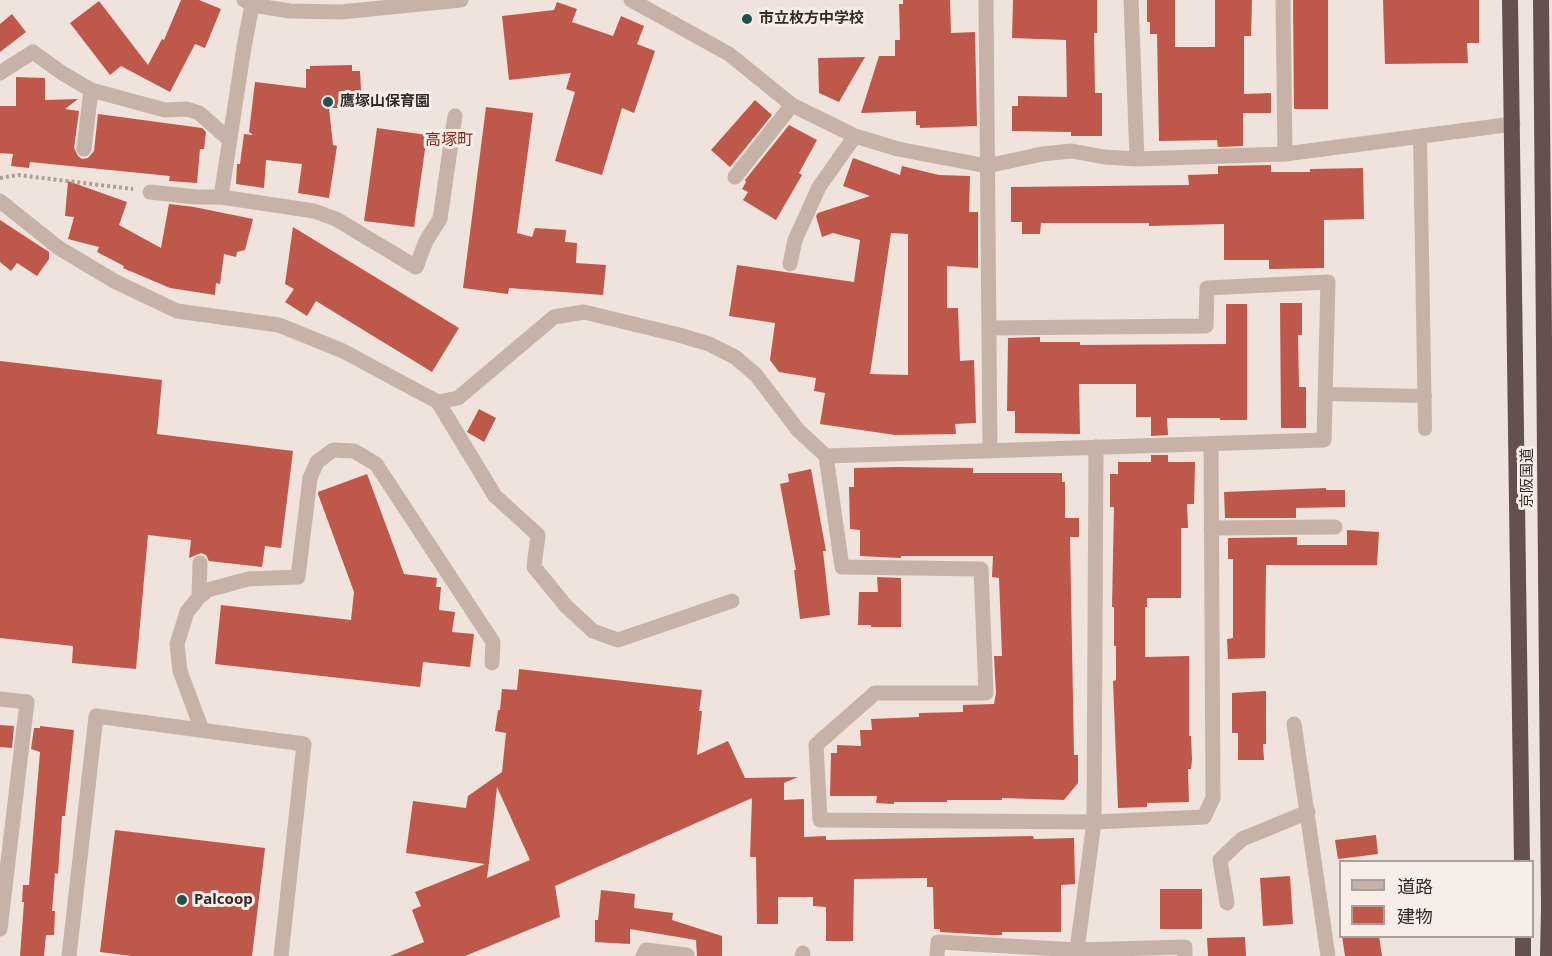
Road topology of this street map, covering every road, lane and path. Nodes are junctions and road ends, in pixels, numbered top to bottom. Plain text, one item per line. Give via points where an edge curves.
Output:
1 (461, 0) edge
2 (631, 0) edge
3 (986, 0) edge
4 (1131, 0) edge
5 (1283, 0) edge
6 (1510, 0) edge
7 (1541, 0) edge
8 (248, 2) edge
9 (0, 74) edge
10 (91, 90) junction
11 (792, 105) junction
12 (455, 116) dead end
13 (1513, 124) junction
14 (855, 136) junction
15 (1420, 137) junction
16 (230, 140) junction
17 (84, 149) dead end
18 (1286, 154) junction
19 (1137, 159) junction
20 (987, 166) junction
21 (735, 177) dead end
22 (0, 178) edge
23 (150, 192) joint
24 (221, 197) junction
25 (0, 201) edge
26 (790, 264) dead end
27 (989, 328) junction
28 (1325, 394) junction
29 (1425, 396) junction
30 (438, 402) junction
31 (1425, 429) dead end
32 (1211, 444) junction
33 (1095, 447) junction
34 (990, 451) junction
35 (825, 456) junction
36 (1335, 527) dead end
37 (1211, 528) junction
38 (200, 563) dead end
39 (199, 597) junction
40 (732, 601) dead end
41 (492, 663) dead end
42 (0, 699) edge
43 (1294, 724) dead end
44 (202, 730) junction
45 (1308, 812) junction
46 (1094, 822) junction
47 (1522, 860) edge
48 (1227, 903) dead end
49 (0, 929) edge
50 (1523, 938) edge
51 (1077, 950) junction
52 (687, 955) edge
53 (69, 956) edge
54 (281, 956) edge
55 (642, 956) edge
56 (937, 956) edge
57 (1185, 956) edge
58 (1328, 956) edge
59 (1523, 956) edge
60 (1548, 956) edge

1 - 8 street via 340,12 290,11
2 - 11 street via 729,54
3 - 20 street
4 - 19 street
5 - 18 street
6 - 13 highway, 京阪国道
7 - 60 highway, 京阪国道
8 - 16 street
9 - 10 street via 33,52
10 - 16 street via 165,110 199,113
10 - 17 street
11 - 14 street
11 - 21 street
12 - 24 street via 440,219 416,267 336,219 314,211
13 - 15 street
13 - 47 highway, 京阪国道
14 - 20 street via 898,149
14 - 26 street via 819,187 795,240
15 - 18 street
15 - 29 lane
16 - 24 street
18 - 19 street
19 - 20 street via 1072,151
20 - 27 street
22 - 23 path via 18,175
23 - 24 street
25 - 30 street via 59,248 116,282 177,311 279,325 343,351
27 - 28 street via 1206,326 1207,288 1328,282
27 - 34 street
28 - 29 lane
28 - 32 street via 1324,440
29 - 31 lane
30 - 35 street via 458,398 554,317 584,312 679,335 735,357 756,375 798,430
30 - 40 street via 495,496 538,536 534,567 593,631 618,640
32 - 33 street
32 - 37 street
33 - 34 street
33 - 46 street
34 - 35 street
35 - 46 street via 842,567 981,569 986,693 875,693 816,745 820,820
36 - 37 street
37 - 46 street via 1213,798 1204,816
38 - 39 street
39 - 41 street via 208,590 248,579 298,577 313,470 333,450 354,451 376,464 493,642
39 - 44 street via 188,612 177,644 180,671
42 - 49 street via 27,702
43 - 45 street
44 - 53 street via 96,716
44 - 54 street via 304,744
45 - 48 street via 1242,839 1220,860
45 - 58 street
46 - 51 street
50 - 59 highway
51 - 56 street via 938,942
51 - 57 street via 1185,947
52 - 55 street via 646,950

